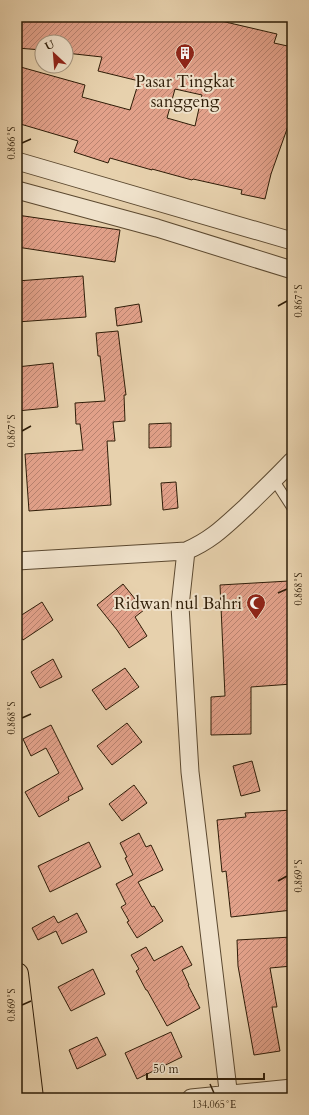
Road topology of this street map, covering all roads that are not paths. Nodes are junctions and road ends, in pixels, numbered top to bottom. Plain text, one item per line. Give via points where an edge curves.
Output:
1 (17, 161) edge
2 (17, 190) edge
3 (162, 204) junction
4 (157, 228) junction
5 (286, 239) edge
6 (274, 264) junction
7 (292, 270) edge
8 (292, 461) edge
9 (274, 480) junction
10 (292, 508) edge
11 (186, 551) junction
12 (17, 561) edge
13 (17, 974) edge
14 (292, 1088) edge
15 (229, 1096) edge
16 (32, 1098) edge
17 (191, 1098) edge

1 - 3 street
2 - 4 street
3 - 4 street
3 - 5 street
4 - 6 street
5 - 6 street
6 - 7 street
8 - 9 street
9 - 10 lane
9 - 11 street via 217,534
11 - 12 street
11 - 15 street via 180,606 190,772
13 - 16 highway
14 - 15 street
15 - 17 street

